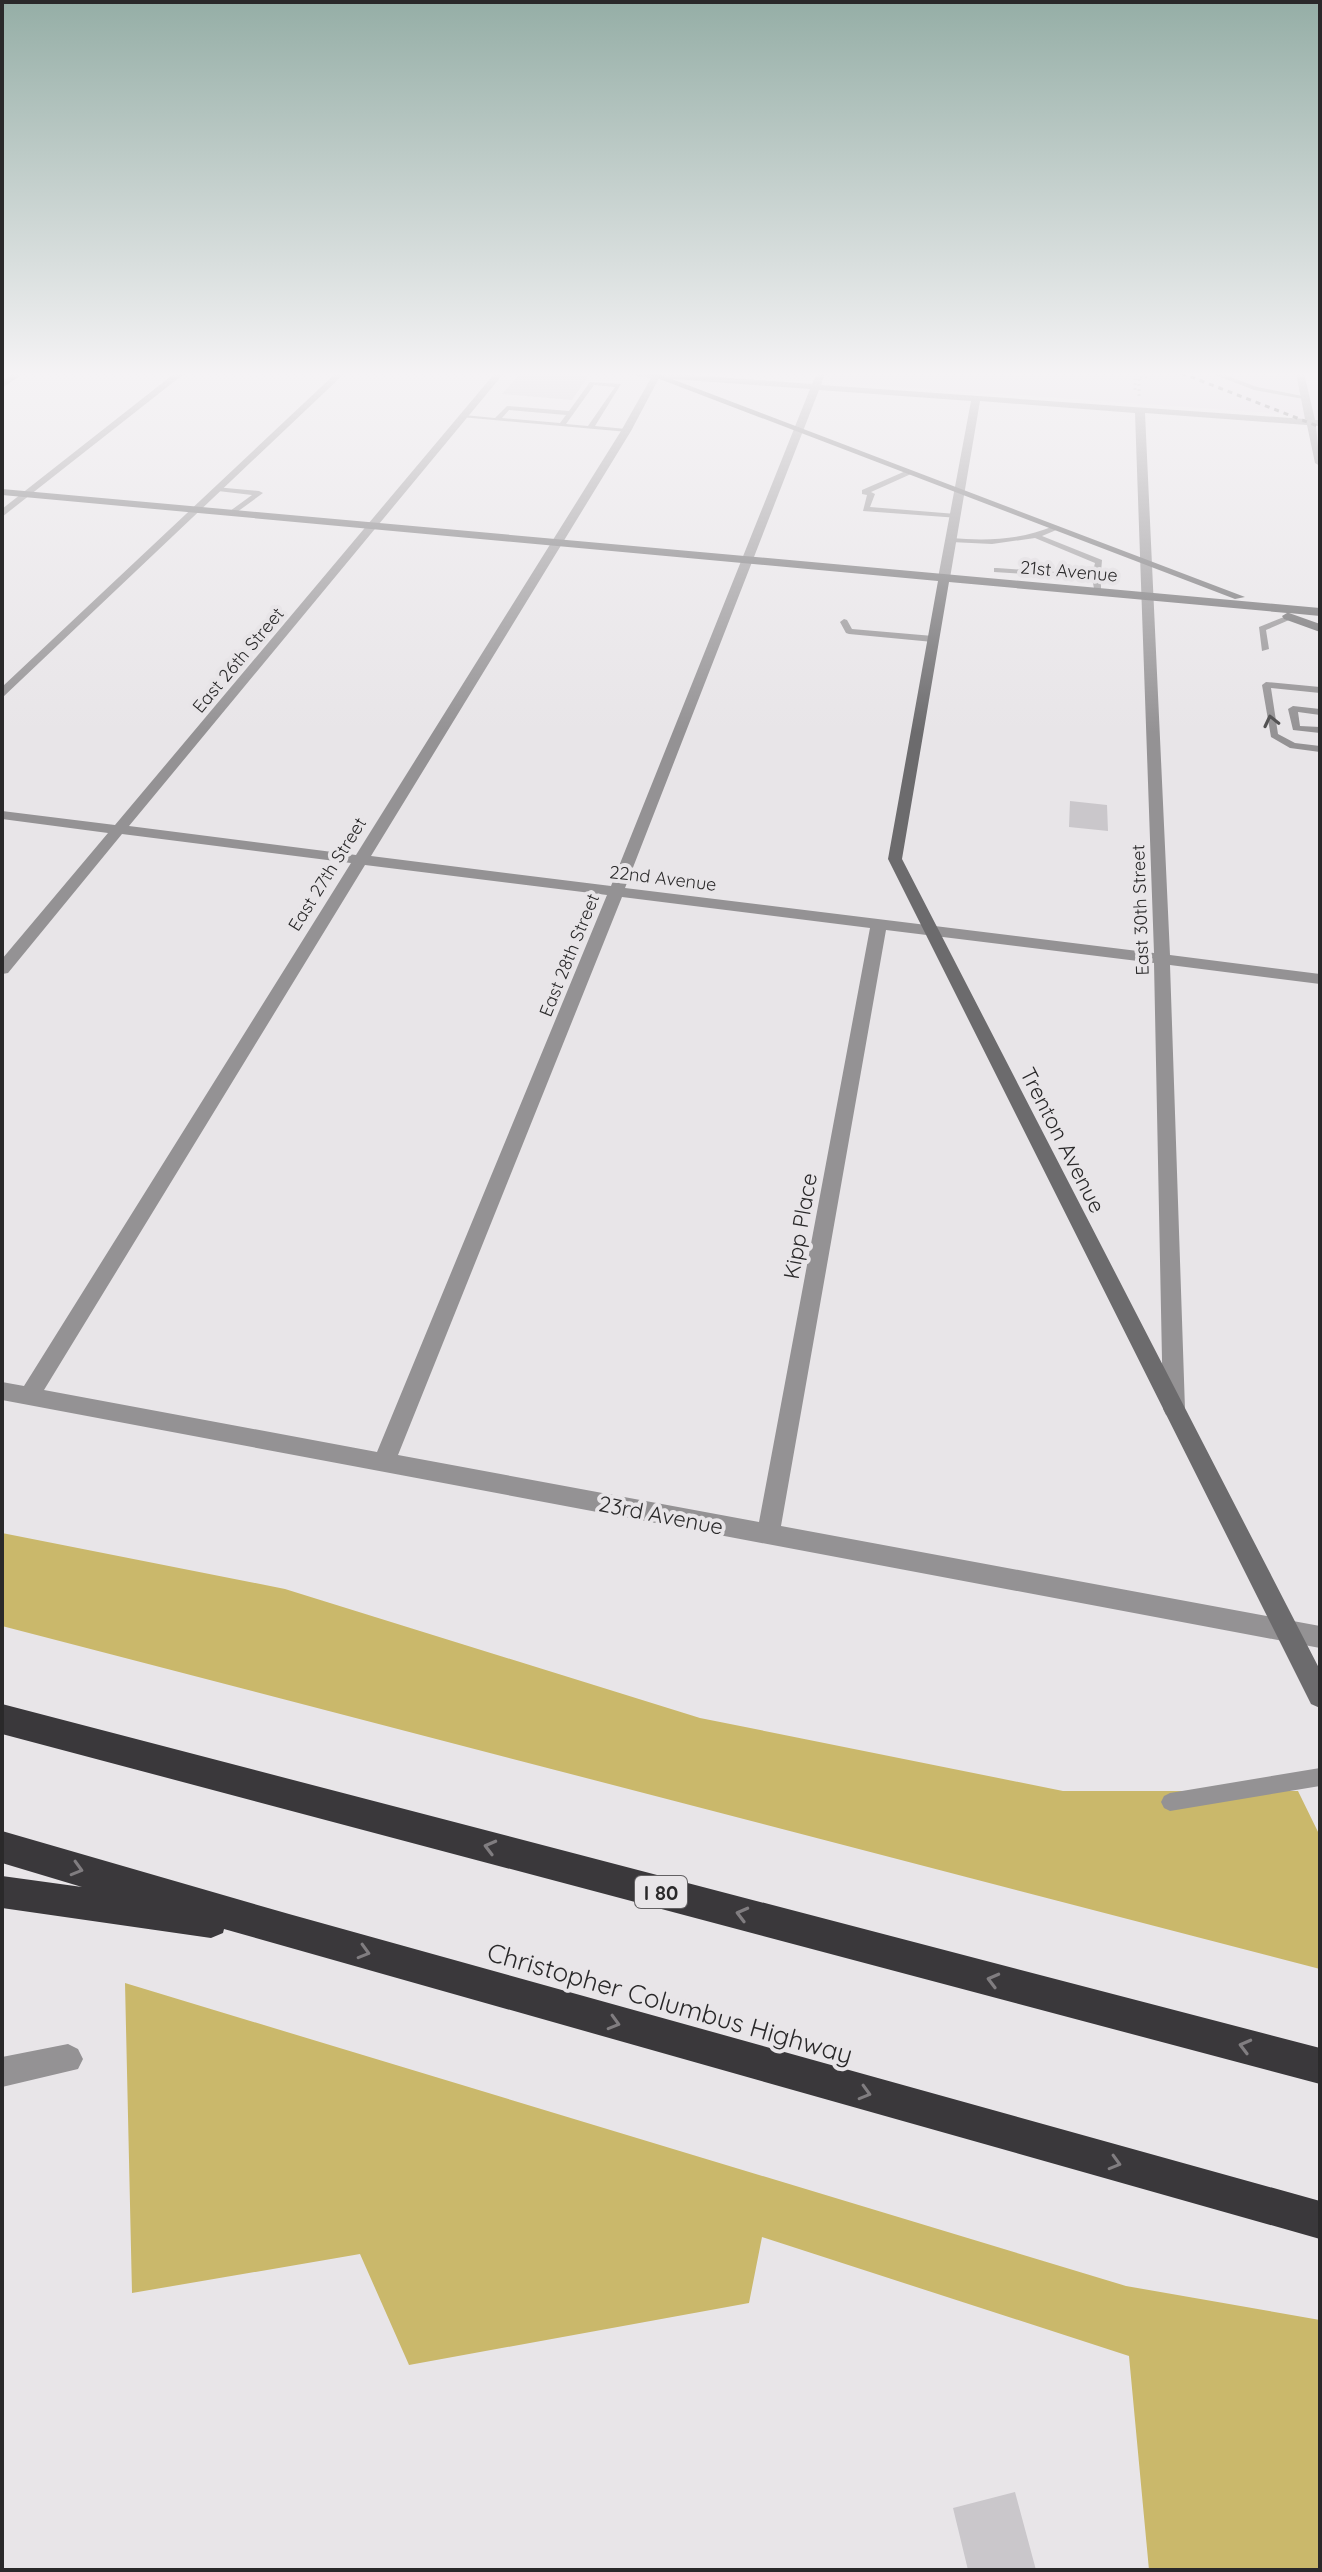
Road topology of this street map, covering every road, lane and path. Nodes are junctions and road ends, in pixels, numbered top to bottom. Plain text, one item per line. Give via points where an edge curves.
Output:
1 (11, 493) edge
2 (29, 493) edge
3 (214, 493) edge
4 (232, 493) edge
5 (259, 493) edge
6 (401, 493) edge
7 (588, 493) edge
8 (773, 493) edge
9 (868, 493) edge
10 (960, 493) edge
11 (963, 493) edge
12 (1145, 493) edge
13 (27, 495) junction
14 (238, 509) junction
15 (196, 510) junction
16 (2, 514) edge
17 (956, 516) junction
18 (373, 526) junction
19 (1057, 528) junction
20 (1038, 537) junction
21 (951, 540) junction
22 (557, 543) junction
23 (989, 544) junction
24 (747, 560) junction
25 (1149, 563) junction
26 (997, 576) junction
27 (1088, 576) junction
28 (944, 578) junction
29 (1098, 592) junction
30 (1150, 597) junction
31 (1265, 607) junction
32 (1320, 612) edge
33 (1292, 617) junction
34 (844, 622) dead end
35 (1320, 628) edge
36 (933, 639) junction
37 (1265, 649) dead end
38 (1291, 687) junction
39 (1320, 690) edge
40 (2, 694) edge
41 (1293, 709) junction
42 (1320, 712) edge
43 (1320, 730) edge
44 (1320, 749) edge
45 (2, 815) edge
46 (120, 830) junction
47 (359, 860) junction
48 (616, 892) junction
49 (879, 924) junction
50 (930, 931) junction
51 (1162, 960) junction
52 (2, 969) edge
53 (1320, 979) edge
54 (2, 1391) edge
55 (29, 1396) junction
56 (1174, 1409) junction
57 (384, 1462) junction
58 (768, 1536) junction
59 (1286, 1631) junction
60 (1320, 1637) edge
61 (1320, 1696) edge
62 (2, 1719) edge
63 (1320, 1777) edge
64 (1170, 1802) dead end
65 (2, 1847) edge
66 (2, 1892) edge
67 (289, 1931) junction
68 (68, 2059) dead end
69 (1320, 2066) edge
70 (2, 2072) edge
71 (1320, 2220) edge

1 - 13 street, 21st Avenue
2 - 13 street
3 - 15 street
4 - 14 lane
5 - 14 lane
6 - 18 street, East 26th Street
7 - 22 street, East 27th Street
8 - 24 street, East 28th Street
9 - 17 lane via 866,509
10 - 17 street
11 - 19 street
12 - 25 street, East 30th Street
13 - 15 street, 21st Avenue
13 - 16 street
14 - 15 street, 21st Avenue
14 - 18 street, 21st Avenue
15 - 40 street
17 - 21 street
18 - 22 street, 21st Avenue
18 - 46 street, East 26th Street
19 - 20 lane
19 - 25 street
20 - 23 lane
20 - 27 lane via 1099,562 1097,572
21 - 23 lane
21 - 28 street
22 - 24 street, 21st Avenue
22 - 47 street, East 27th Street
23 - 26 lane via 988,559
24 - 28 street, 21st Avenue
24 - 48 street, East 28th Street
25 - 30 street, East 30th Street
25 - 31 street
26 - 27 lane
26 - 28 street, 21st Avenue
26 - 29 street, 21st Avenue
27 - 29 lane via 1097,582
28 - 36 street, Trenton Avenue
29 - 30 street, 21st Avenue
30 - 31 street, 21st Avenue
30 - 51 street, East 30th Street
31 - 32 street, 21st Avenue
31 - 33 street
33 - 35 street
33 - 37 lane via 1262,629
34 - 36 lane via 849,631
36 - 50 street, Trenton Avenue via 895,859
38 - 39 lane
38 - 41 lane
44 -> 38 lane via 1293,746 1274,735 1266,685
41 - 42 lane
41 - 43 lane via 1296,728
45 - 46 street, 22nd Avenue
46 - 47 street, 22nd Avenue
46 - 52 street, East 26th Street
47 - 48 street, 22nd Avenue
47 - 55 street, East 27th Street
48 - 49 street, 22nd Avenue
48 - 57 street, East 28th Street
49 - 50 street, 22nd Avenue
49 - 58 street, Kipp Place
50 - 51 street, 22nd Avenue
50 - 56 street, Trenton Avenue
51 - 53 street, 22nd Avenue
51 - 56 street, East 30th Street
54 - 55 street, 23rd Avenue
55 - 57 street, 23rd Avenue
56 - 59 street, Trenton Avenue
57 - 58 street, 23rd Avenue
58 - 59 street, 23rd Avenue
59 - 60 street, 23rd Avenue
59 - 61 street, Trenton Avenue
69 -> 62 highway, I 80
63 - 64 lane
65 -> 67 highway, Christopher Columbus Highway
66 - 67 highway
67 -> 71 highway, Christopher Columbus Highway
68 - 70 street

